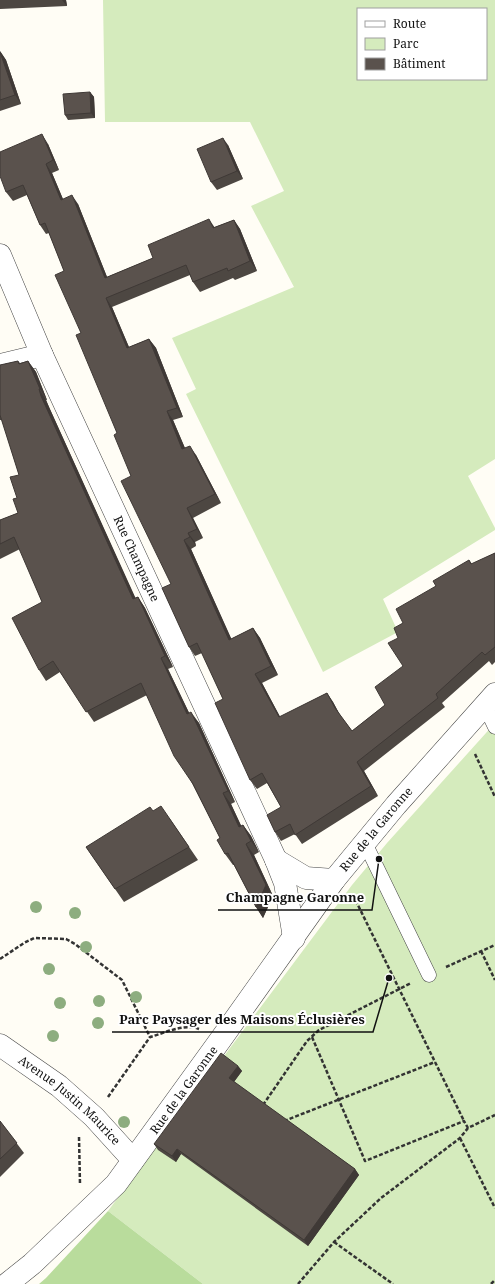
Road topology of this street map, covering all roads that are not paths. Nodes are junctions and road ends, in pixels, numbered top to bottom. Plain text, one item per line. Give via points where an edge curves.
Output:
1 (0, 255) edge
2 (42, 355) junction
3 (0, 365) edge
4 (490, 700) edge
5 (495, 728) edge
6 (365, 843) junction
7 (276, 860) junction
8 (334, 880) junction
9 (294, 938) junction
10 (429, 975) dead end
11 (0, 1045) edge
12 (134, 1160) junction
13 (7, 1284) edge

1 - 2 street, Rue Champagne
2 - 3 street
2 - 7 street, Rue Champagne
4 - 5 lane
4 - 6 street, Rue de la Garonne
6 - 8 street, Rue de la Garonne
6 - 10 lane
7 - 8 street via 306,878
7 - 9 street, Rue Champagne via 285,883
8 - 9 street, Rue de la Garonne
9 - 12 street, Rue de la Garonne
11 - 12 street, Avenue Justin Maurice via 59,1086 86,1123
12 - 13 street, Rue de la Garonne via 116,1184 32,1264

